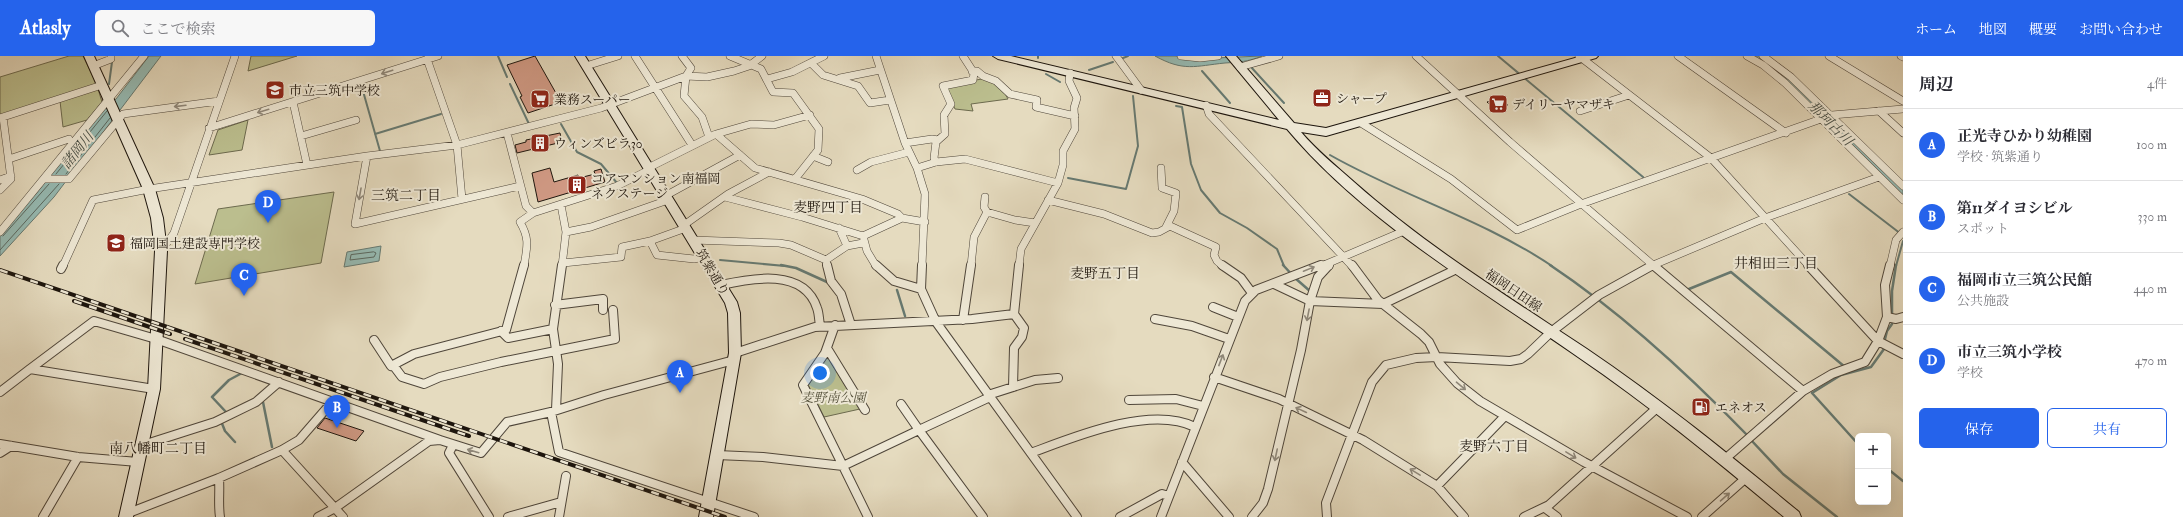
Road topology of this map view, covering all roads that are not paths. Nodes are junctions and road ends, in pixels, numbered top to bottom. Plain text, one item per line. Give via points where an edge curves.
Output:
1 (89, 56) edge
2 (111, 56) edge
3 (144, 56) edge
4 (235, 56) edge
5 (438, 56) edge
6 (618, 56) edge
7 (635, 56) edge
8 (682, 56) edge
9 (730, 56) edge
10 (806, 56) edge
11 (824, 56) edge
12 (876, 56) edge
13 (963, 56) edge
14 (998, 56) edge
15 (1116, 56) edge
16 (1181, 56) edge
17 (1218, 56) edge
18 (1279, 56) edge
19 (1416, 56) edge
20 (1594, 56) edge
21 (1678, 56) edge
22 (1748, 56) edge
23 (1777, 56) edge
24 (1829, 56) edge
25 (758, 57) edge
26 (1581, 58) edge
27 (1766, 58) edge
28 (427, 59) junction
29 (583, 61) edge
30 (812, 62) junction
31 (1236, 63) edge
32 (752, 64) junction
33 (93, 66) junction
34 (880, 70) junction
35 (972, 71) junction
36 (1070, 73) junction
37 (686, 76) junction
38 (839, 78) junction
39 (767, 79) junction
40 (102, 85) junction
41 (655, 86) junction
42 (1141, 90) junction
43 (1629, 94) junction
44 (1457, 95) junction
45 (890, 100) junction
46 (219, 101) junction
47 (1903, 101) edge
48 (109, 102) junction
49 (293, 102) junction
50 (609, 104) junction
51 (1206, 105) junction
52 (1903, 109) edge
53 (1580, 111) dead end
54 (1879, 111) junction
55 (810, 115) junction
56 (1832, 115) junction
57 (1075, 116) junction
58 (2, 117) edge
59 (117, 117) junction
60 (1821, 119) junction
61 (356, 120) dead end
62 (1361, 123) junction
63 (1289, 125) junction
64 (209, 128) junction
65 (507, 133) junction
66 (1786, 133) junction
67 (1903, 133) edge
68 (716, 134) junction
69 (302, 136) junction
70 (709, 137) junction
71 (69, 138) dead end
72 (938, 140) junction
73 (905, 143) junction
74 (457, 145) junction
75 (692, 145) junction
76 (909, 152) junction
77 (740, 155) junction
78 (367, 156) junction
79 (813, 156) junction
80 (1711, 158) junction
81 (9, 159) junction
82 (828, 162) dead end
83 (936, 162) junction
84 (307, 165) junction
85 (917, 168) junction
86 (1161, 168) dead end
87 (649, 169) junction
88 (857, 170) dead end
89 (769, 172) junction
90 (11, 176) junction
91 (1879, 177) junction
92 (46, 179) dead end
93 (795, 179) junction
94 (0, 180) edge
95 (1058, 182) junction
96 (191, 183) junction
97 (520, 186) junction
98 (1903, 186) edge
99 (149, 189) junction
100 (0, 190) edge
101 (725, 197) junction
102 (985, 197) dead end
103 (666, 198) junction
104 (462, 199) junction
105 (1048, 200) junction
106 (1903, 200) edge
107 (1581, 204) junction
108 (561, 205) junction
109 (988, 212) junction
110 (533, 213) junction
111 (902, 218) junction
112 (1765, 218) junction
113 (925, 222) junction
114 (1036, 223) junction
115 (685, 226) junction
116 (1166, 227) junction
117 (839, 228) junction
118 (1404, 231) junction
119 (0, 232) edge
120 (566, 232) junction
121 (1903, 232) edge
122 (863, 239) junction
123 (693, 240) junction
124 (650, 241) junction
125 (847, 246) junction
126 (161, 251) junction
127 (704, 257) junction
128 (1344, 257) junction
129 (826, 260) junction
130 (563, 263) junction
131 (1654, 264) junction
132 (1324, 265) junction
133 (61, 269) dead end
134 (1457, 269) junction
135 (1274, 284) junction
136 (721, 285) junction
137 (921, 289) junction
138 (1252, 293) junction
139 (1310, 301) junction
140 (1383, 304) junction
141 (555, 305) junction
142 (1213, 307) dead end
143 (603, 310) dead end
144 (613, 310) dead end
145 (1014, 314) junction
146 (1903, 316) edge
147 (1238, 317) junction
148 (1887, 317) junction
149 (1155, 319) dead end
150 (963, 320) junction
151 (936, 322) junction
152 (835, 325) junction
153 (851, 325) junction
154 (820, 326) junction
155 (553, 329) junction
156 (501, 331) junction
157 (1551, 332) junction
158 (156, 339) junction
159 (1229, 339) junction
160 (374, 340) dead end
161 (1878, 341) junction
162 (827, 348) junction
163 (557, 350) junction
164 (1903, 354) edge
165 (734, 356) junction
166 (1437, 357) junction
167 (393, 365) junction
168 (30, 369) junction
169 (1214, 377) junction
170 (1058, 378) dead end
171 (278, 382) junction
172 (1013, 387) junction
173 (154, 389) junction
174 (1803, 391) junction
175 (0, 392) edge
176 (989, 396) junction
177 (1129, 400) dead end
178 (332, 402) junction
179 (902, 404) dead end
180 (1288, 404) junction
181 (1203, 406) junction
182 (1658, 407) junction
183 (865, 410) dead end
184 (554, 411) junction
185 (1505, 416) junction
186 (1195, 427) junction
187 (919, 430) junction
188 (1353, 435) junction
189 (440, 440) junction
190 (0, 444) edge
191 (143, 445) junction
192 (453, 445) junction
193 (11, 446) junction
194 (282, 450) junction
195 (0, 453) edge
196 (1031, 453) junction
197 (717, 455) junction
198 (78, 457) junction
199 (1725, 459) junction
200 (138, 462) junction
201 (1182, 462) junction
202 (843, 466) junction
203 (1592, 467) junction
204 (566, 476) dead end
205 (1747, 477) junction
206 (219, 478) junction
207 (1437, 486) junction
208 (1169, 496) junction
209 (561, 502) junction
210 (708, 502) junction
211 (335, 508) junction
212 (1545, 508) junction
213 (126, 516) edge
214 (43, 517) edge
215 (220, 517) edge
216 (318, 517) edge
217 (343, 517) edge
218 (489, 517) edge
219 (508, 517) edge
220 (559, 517) edge
221 (706, 517) edge
222 (754, 517) edge
223 (868, 517) edge
224 (983, 517) edge
225 (1077, 517) edge
226 (1120, 517) edge
227 (1161, 517) edge
228 (1229, 517) edge
229 (1252, 517) edge
230 (1326, 517) edge
231 (1464, 517) edge
232 (1524, 517) edge
233 (1557, 517) edge
234 (1688, 517) edge
235 (1702, 517) edge
236 (1794, 517) edge

1 - 33 street
2 - 33 street via 111,59
3 - 48 street
4 - 46 street
5 - 28 street
6 - 29 street
7 - 41 street
8 - 37 street via 691,68
9 - 32 street
10 - 30 street
11 - 30 street
12 - 34 street
13 - 35 street
14 - 36 street
15 - 42 street
16 - 17 street
18 - 31 street
19 - 44 street
20 - 26 street
21 - 66 street
22 - 60 street via 1785,83
23 - 27 street
24 - 47 street
25 - 32 street
26 - 43 street
26 - 44 street
27 - 56 street
28 -> 49 street
28 - 74 street
29 - 50 street, 筑紫通り
30 - 38 street via 820,73
30 - 39 street via 792,72
31 - 63 street, 福岡日田線
32 - 37 street via 713,76
32 - 39 street via 761,69
33 - 40 street
34 - 38 street
34 - 45 street
35 - 57 street via 996,81 1010,94 1038,100 1036,107
35 - 72 street via 973,80 943,86 951,104 944,115 945,134
36 - 42 street
36 - 57 street via 1069,81 1077,98
37 - 41 street
37 - 70 street via 684,96 702,116
38 - 45 street via 858,86 870,103
39 - 55 street via 773,92 793,93
40 - 48 street
40 - 58 street
41 - 50 street
41 - 75 street
42 - 51 street
43 - 53 street
43 - 80 street
44 - 62 street
44 - 107 street
45 - 73 street
46 -> 59 street via 127,112
46 - 64 street
48 - 59 street
48 - 119 street
49 -> 64 street
49 - 69 street
50 - 65 street
50 - 87 street, 筑紫通り
51 - 63 street
51 - 128 street via 1209,114
52 - 54 street
54 - 56 street
54 - 67 street
55 - 68 street via 774,125 751,124
55 - 79 street via 819,129 818,150
56 - 98 street
57 - 95 street via 1075,129 1063,151 1063,165
58 - 81 street
59 - 92 street via 69,179
59 - 99 street
60 - 66 street
60 - 91 street
61 - 69 street
62 - 63 street via 1326,132
62 - 107 street via 1451,179 1517,230
63 - 118 street, 福岡日田線 via 1308,147
64 - 96 street
65 - 74 street
65 - 97 street
66 - 80 street
68 - 70 street
68 - 77 street
69 - 84 street
70 - 75 street
71 - 81 street
72 - 73 street
72 - 83 street via 934,152
73 - 76 street
74 - 78 street
74 - 104 street
75 - 87 street
76 - 85 street
76 - 88 street via 871,162
77 - 89 street via 755,168
77 - 103 street
78 - 84 street
78 -> 104 street via 355,224
79 - 82 street
79 - 93 street
80 - 107 street
80 - 112 street
81 - 90 street
83 - 85 street
83 - 95 street via 965,159
84 - 96 street
85 - 113 street via 925,194
86 - 116 street via 1162,188 1176,194 1174,211
87 - 103 street, 筑紫通り
87 - 108 street via 617,186
89 - 93 street
89 - 101 street
90 - 94 street
90 - 100 street
91 - 106 street
91 - 112 street
93 - 111 street via 862,199
95 - 105 street
96 - 99 street
96 - 126 street via 174,233
97 - 104 street
97 - 110 street via 526,206
99 - 126 street via 157,218
99 - 133 street via 93,200
101 - 115 street
101 - 117 street
102 - 109 street via 984,207
103 - 115 street, 筑紫通り
103 - 120 street via 591,227
105 - 114 street
105 - 116 street via 1104,214 1152,233
107 - 131 street
108 - 110 street
108 - 120 street
109 - 114 street
109 - 150 street via 974,237
110 - 156 street via 520,222 527,234 526,252 506,330
111 - 113 street
111 - 122 street
112 - 131 street
112 - 161 street
113 - 137 street
114 - 145 street via 1021,249
115 - 123 street, 筑紫通り
115 - 124 street
116 - 138 street via 1170,226 1214,244 1217,261 1241,278
117 - 122 street
117 - 125 street
118 - 128 street
118 - 134 street, 福岡日田線
120 - 130 street
121 - 148 street via 1896,240 1886,278
122 - 125 street
122 - 137 street via 873,261 887,277
123 - 127 street, 筑紫通り
123 - 129 street via 779,243 791,245
124 - 127 street via 657,255 694,259
124 - 130 street via 622,247 621,257
125 - 129 street
126 - 158 street
127 - 136 street, 筑紫通り
128 - 132 street
128 - 140 street
129 - 153 street via 831,281 841,294
130 - 141 street
131 - 157 street via 1599,295
131 - 174 street
135 -> 132 street
132 - 139 street via 1329,265 1318,277
134 - 140 street
134 - 157 street, 福岡日田線
135 - 138 street
135 - 139 street
136 - 154 street via 764,277 787,280 803,288 812,298
136 - 165 street, 筑紫通り via 734,313
137 - 151 street
138 - 147 street via 1245,301
139 - 140 street
139 -> 180 street
140 - 166 street via 1422,334
141 - 143 street via 603,299
141 - 155 street
142 - 147 street
144 - 163 street via 615,339
145 - 150 street
145 - 172 street via 1024,328 1022,337 1014,348
146 - 148 street via 1896,319
147 - 159 street
148 - 161 street
149 - 159 street via 1192,326
150 - 151 street
151 - 153 street
151 - 176 street
152 - 153 street
152 - 154 street
152 - 162 street
154 - 165 street
155 - 156 street via 508,338
155 - 163 street
156 - 167 street via 414,354
157 - 166 street via 1520,359 1510,361
157 - 182 street, 福岡日田線
158 - 168 street via 94,321
158 - 171 street
158 - 173 street
169 -> 159 street
160 - 167 street via 391,366
161 - 164 street
161 - 174 street via 1865,362 1832,374
162 - 183 street
162 - 202 street via 803,385
163 - 167 street via 440,377 424,384 402,377
163 - 184 street
165 - 184 street
165 - 197 street, 筑紫通り
166 -> 185 street via 1457,383
166 - 188 street via 1416,358 1386,365 1377,373
168 - 173 street
168 - 175 street
169 - 180 street
169 - 181 street
170 - 172 street via 1036,380
171 - 178 street
171 - 191 street via 256,402 215,422
172 - 176 street
173 - 191 street
174 - 199 street
176 - 187 street
176 - 196 street
177 - 181 street via 1162,398 1193,401
178 - 189 street
178 - 194 street via 299,440
179 - 187 street
188 -> 180 street
180 -> 229 street via 1265,499
181 - 186 street
182 - 199 street, 福岡日田線
182 - 203 street
184 -> 192 street via 507,422 481,453
184 - 210 street via 558,452
185 -> 203 street
185 - 207 street
186 - 196 street via 1185,422 1141,419 1108,425
186 - 201 street
187 - 202 street
187 - 224 street
207 -> 188 street
188 - 230 street via 1326,503
189 - 192 street
189 - 211 street via 429,441 421,446
190 - 193 street
191 - 200 street
192 - 218 street via 449,453
193 - 195 street
193 - 198 street
194 - 206 street
194 - 211 street
196 - 225 street
197 - 202 street via 763,457
197 - 210 street, 筑紫通り
198 - 200 street
198 - 214 street
199 - 205 street, 福岡日田線
200 - 213 street
201 - 208 street
201 - 228 street
202 - 223 street
203 - 212 street
203 - 234 street
204 - 209 street
235 -> 205 street
205 - 236 street, 福岡日田線
206 - 213 street
206 - 215 street
207 - 231 street
208 - 226 street via 1162,494
208 - 227 street
209 - 219 street
209 - 220 street
210 - 221 street, 筑紫通り
210 - 222 street
211 - 216 street
211 - 217 street
212 - 232 street
212 - 233 street

